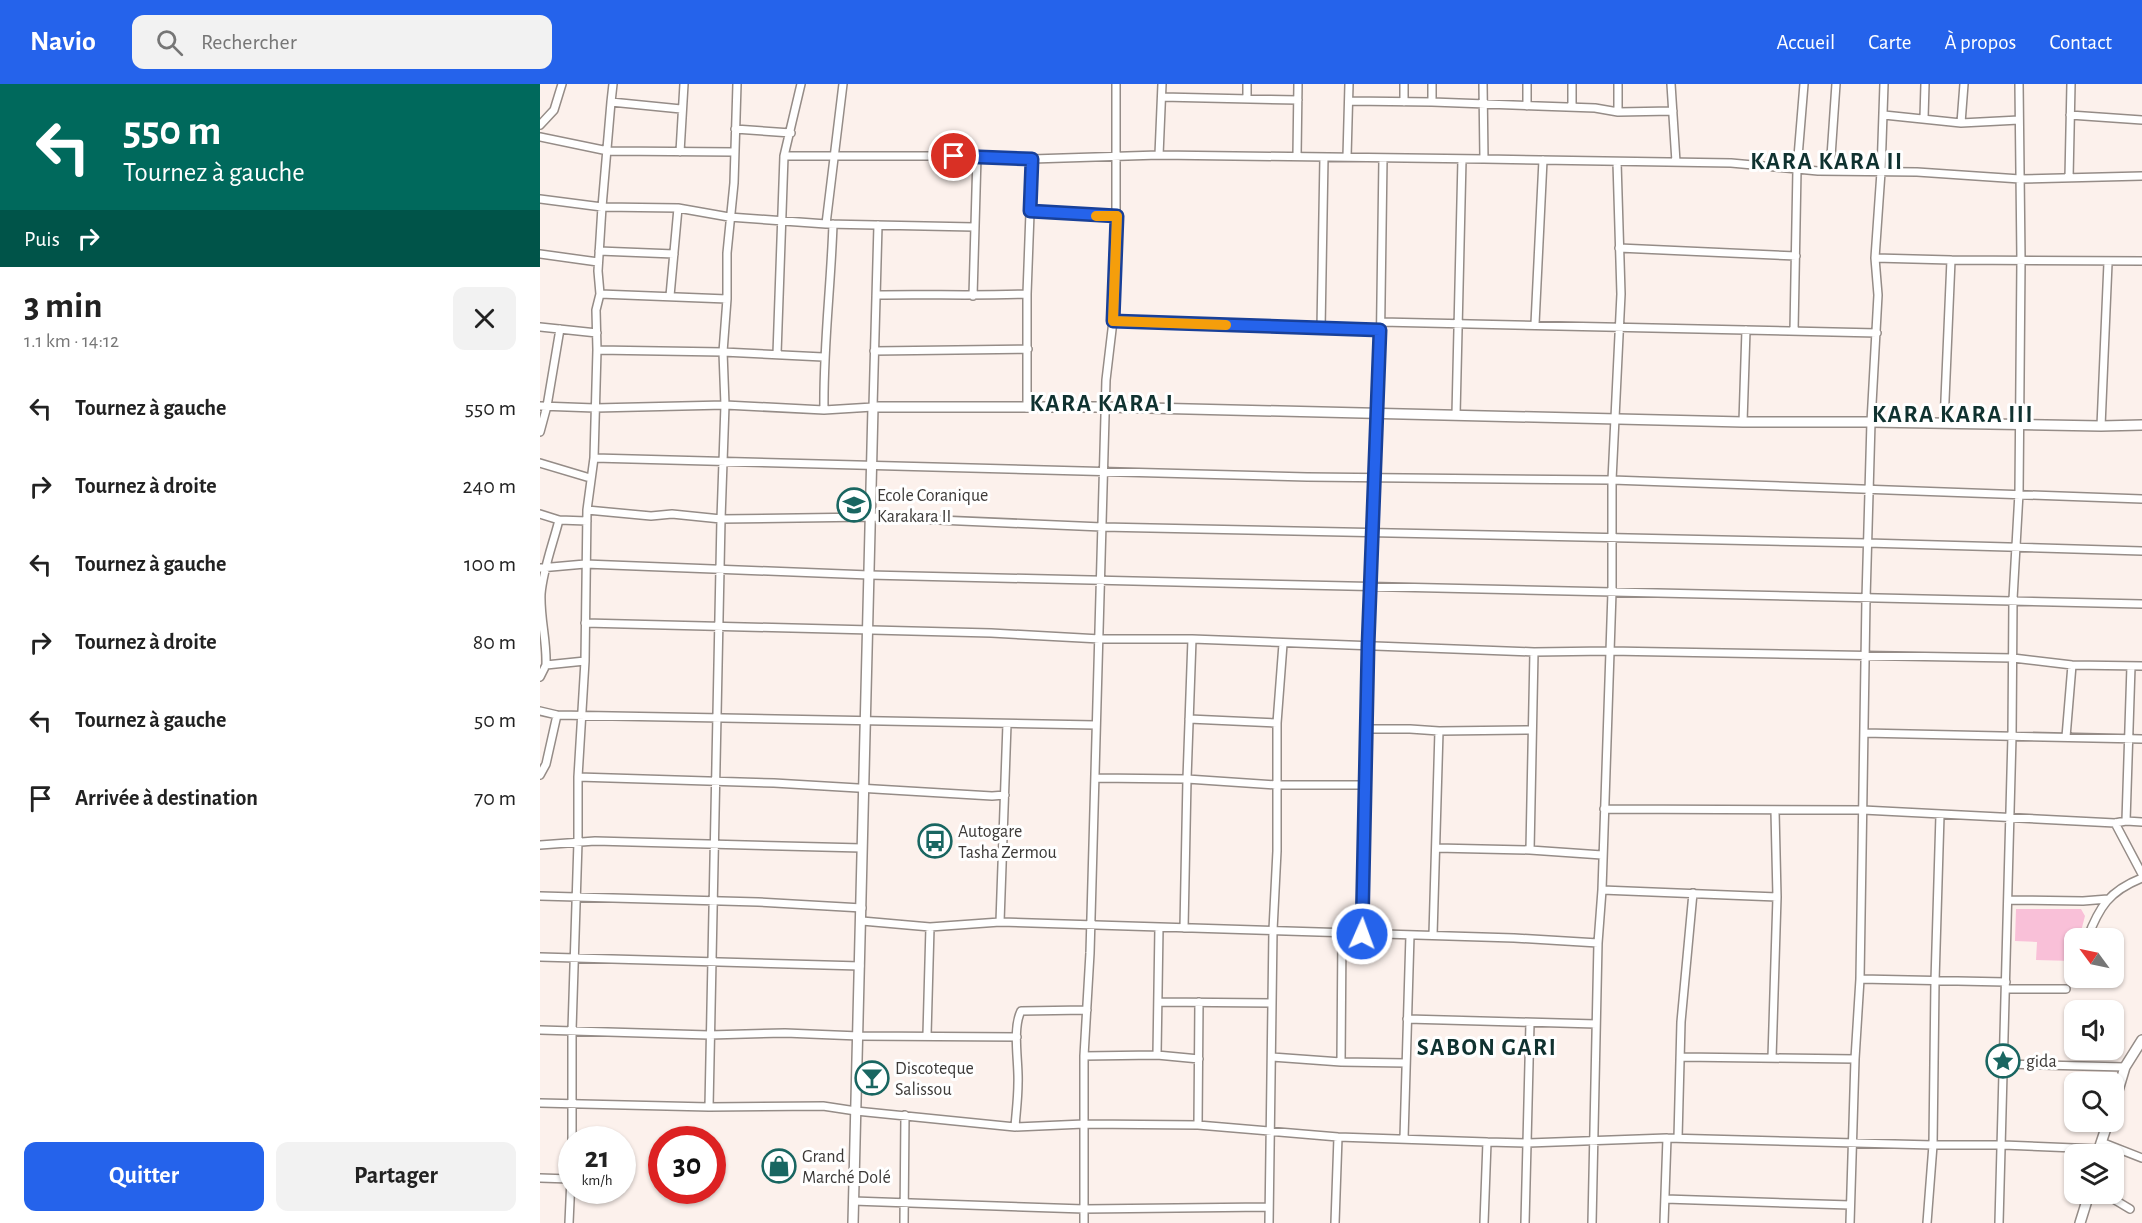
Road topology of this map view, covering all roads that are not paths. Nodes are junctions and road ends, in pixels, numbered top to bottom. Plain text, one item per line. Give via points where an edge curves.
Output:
1 (562, 84) edge
2 (614, 84) edge
3 (684, 84) edge
4 (737, 84) edge
5 (801, 84) edge
6 (843, 84) edge
7 (1116, 84) edge
8 (1162, 84) edge
9 (1247, 84) edge
10 (1298, 84) edge
11 (1349, 84) edge
12 (1404, 84) edge
13 (1432, 84) edge
14 (1483, 84) edge
15 (1527, 84) edge
16 (1572, 84) edge
17 (1618, 84) edge
18 (1671, 84) edge
19 (1804, 84) edge
20 (1836, 84) edge
21 (1884, 84) edge
22 (1925, 84) edge
23 (1964, 84) edge
24 (2019, 84) edge
25 (2071, 84) edge
26 (1162, 97) junction
27 (1247, 98) junction
28 (1298, 100) junction
29 (1349, 101) junction
30 (611, 102) junction
31 (1404, 102) junction
32 (1432, 102) junction
33 (1483, 104) junction
34 (1527, 106) junction
35 (1572, 107) junction
36 (681, 109) junction
37 (1673, 111) junction
38 (1618, 112) junction
39 (1884, 115) junction
40 (2070, 115) junction
41 (1924, 118) junction
42 (2019, 120) junction
43 (2142, 120) edge
44 (1961, 123) junction
45 (540, 124) edge
46 (735, 129) junction
47 (791, 133) junction
48 (540, 137) edge
49 (608, 151) junction
50 (680, 152) junction
51 (735, 152) junction
52 (1117, 155) junction
53 (1159, 155) junction
54 (784, 156) junction
55 (977, 156) junction
56 (1297, 156) junction
57 (833, 157) junction
58 (1324, 157) junction
59 (1347, 157) junction
60 (1383, 158) junction
61 (1032, 159) junction
62 (1462, 159) junction
63 (1484, 159) junction
64 (1544, 160) junction
65 (1617, 162) junction
66 (1676, 162) junction
67 (1797, 169) junction
68 (1830, 171) junction
69 (1881, 172) junction
70 (2142, 176) edge
71 (2068, 178) junction
72 (2020, 179) junction
73 (540, 199) edge
74 (602, 207) junction
75 (678, 208) junction
76 (1030, 211) junction
77 (1117, 216) junction
78 (729, 217) junction
79 (781, 221) junction
80 (829, 224) junction
81 (878, 225) junction
82 (974, 227) junction
83 (1619, 248) junction
84 (599, 250) junction
85 (540, 254) edge
86 (674, 254) junction
87 (1796, 256) junction
88 (1875, 258) junction
89 (1951, 260) junction
90 (2021, 260) junction
91 (2142, 261) edge
92 (598, 262) junction
93 (2108, 263) junction
94 (600, 294) junction
95 (1027, 294) junction
96 (876, 295) junction
97 (670, 296) junction
98 (973, 296) junction
99 (728, 299) junction
100 (1113, 321) junction
101 (1381, 322) junction
102 (1459, 322) junction
103 (1535, 324) junction
104 (540, 327) edge
105 (1620, 328) junction
106 (560, 329) junction
107 (1321, 329) junction
108 (1380, 330) junction
109 (1746, 330) junction
110 (1794, 332) junction
111 (597, 333) junction
112 (1877, 333) junction
113 (1028, 349) junction
114 (597, 350) junction
115 (874, 351) junction
116 (723, 352) junction
117 (777, 354) junction
118 (824, 357) junction
119 (724, 405) junction
120 (543, 406) edge
121 (873, 407) junction
122 (1106, 407) junction
123 (595, 408) junction
124 (1027, 408) junction
125 (824, 410) junction
126 (1377, 415) junction
127 (1456, 415) junction
128 (1616, 420) junction
129 (1743, 422) junction
130 (1871, 422) junction
131 (1944, 423) junction
132 (2020, 424) junction
133 (2142, 425) edge
134 (2101, 426) junction
135 (540, 430) edge
136 (594, 458) junction
137 (723, 461) junction
138 (540, 463) edge
139 (873, 467) junction
140 (1104, 471) junction
141 (590, 478) junction
142 (1374, 478) junction
143 (1612, 480) junction
144 (1869, 490) junction
145 (2019, 493) junction
146 (2142, 499) edge
147 (587, 510) junction
148 (540, 514) edge
149 (870, 517) junction
150 (721, 519) junction
151 (560, 520) junction
152 (587, 521) junction
153 (1102, 526) junction
154 (1373, 532) junction
155 (1613, 538) junction
156 (1868, 543) junction
157 (2014, 549) junction
158 (2142, 551) edge
159 (585, 564) junction
160 (543, 568) edge
161 (720, 569) junction
162 (869, 575) junction
163 (1100, 580) junction
164 (1372, 587) junction
165 (1612, 592) junction
166 (1866, 598) junction
167 (2013, 599) junction
168 (2142, 604) edge
169 (585, 623) junction
170 (719, 626) junction
171 (867, 631) junction
172 (1100, 639) junction
173 (1192, 639) junction
174 (1283, 644) junction
175 (1368, 646) junction
176 (1609, 651) junction
177 (1534, 652) junction
178 (1865, 656) junction
179 (2013, 658) junction
180 (585, 661) junction
181 (2072, 664) junction
182 (546, 665) junction
183 (2131, 666) junction
184 (2142, 666) edge
185 (540, 677) edge
186 (540, 711) edge
187 (557, 715) junction
188 (580, 715) junction
189 (717, 719) junction
190 (1189, 719) junction
191 (865, 720) junction
192 (1277, 723) junction
193 (1007, 724) junction
194 (1095, 725) junction
195 (1368, 729) junction
196 (1532, 730) junction
197 (1439, 731) junction
198 (1864, 733) junction
199 (2012, 736) junction
200 (2066, 737) junction
201 (2130, 738) junction
202 (2142, 739) edge
203 (540, 775) edge
204 (578, 777) junction
205 (1095, 778) junction
206 (1187, 779) junction
207 (717, 782) junction
208 (1276, 785) junction
209 (1366, 785) junction
210 (864, 788) junction
211 (1005, 795) junction
212 (1604, 809) junction
213 (1863, 810) junction
214 (1775, 811) junction
215 (1940, 815) junction
216 (2009, 818) junction
217 (2126, 821) junction
218 (2142, 822) edge
219 (2115, 823) junction
220 (579, 842) junction
221 (714, 843) junction
222 (540, 845) edge
223 (862, 848) junction
224 (1436, 848) junction
225 (1530, 850) junction
226 (1602, 855) junction
227 (2142, 876) edge
228 (1602, 890) junction
229 (1693, 893) junction
230 (540, 896) edge
231 (576, 897) junction
232 (1777, 897) junction
233 (2108, 899) junction
234 (2008, 900) junction
235 (713, 901) junction
236 (862, 908) junction
237 (862, 921) junction
238 (1000, 922) junction
239 (1091, 925) junction
240 (930, 927) junction
241 (1159, 927) junction
242 (1184, 928) junction
243 (2091, 928) edge
244 (1273, 930) junction
245 (1342, 933) junction
246 (1362, 934) junction
247 (1410, 935) junction
248 (1433, 935) junction
249 (1598, 943) junction
250 (540, 957) edge
251 (574, 957) junction
252 (711, 960) junction
253 (860, 966) junction
254 (1860, 979) junction
255 (1935, 981) junction
256 (2006, 986) junction
257 (2066, 989) dead end
258 (1158, 1002) junction
259 (1199, 1002) junction
260 (1272, 1003) junction
261 (1087, 1010) junction
262 (1407, 1019) junction
263 (1530, 1023) junction
264 (1596, 1024) junction
265 (540, 1030) edge
266 (572, 1030) junction
267 (709, 1035) junction
268 (927, 1035) junction
269 (859, 1036) junction
270 (1017, 1037) junction
271 (2142, 1042) edge
272 (1157, 1055) junction
273 (1084, 1056) junction
274 (1272, 1057) junction
275 (1680, 1057) junction
276 (1772, 1058) junction
277 (1199, 1059) junction
278 (1855, 1059) junction
279 (1341, 1062) junction
280 (1406, 1063) junction
281 (2004, 1064) junction
282 (2126, 1067) junction
283 (2124, 1073) edge
284 (540, 1103) edge
285 (573, 1104) junction
286 (709, 1107) junction
287 (856, 1111) junction
288 (905, 1116) junction
289 (1084, 1124) junction
290 (1198, 1125) junction
291 (572, 1126) edge
292 (1015, 1127) junction
293 (1270, 1131) junction
294 (1338, 1137) junction
295 (1404, 1138) junction
296 (1667, 1138) junction
297 (1678, 1138) junction
298 (1594, 1139) junction
299 (1486, 1142) junction
300 (1528, 1143) junction
301 (1853, 1143) junction
302 (2002, 1144) junction
303 (1933, 1145) junction
304 (2064, 1147) edge
305 (2124, 1154) edge
306 (2142, 1158) edge
307 (540, 1178) edge
308 (558, 1179) edge
309 (1665, 1199) junction
310 (853, 1201) junction
311 (905, 1202) junction
312 (569, 1204) edge
313 (2086, 1204) edge
314 (2122, 1204) edge
315 (1850, 1205) junction
316 (1269, 1207) junction
317 (1084, 1209) junction
318 (2130, 1209) dead end
319 (568, 1223) edge
320 (853, 1223) edge
321 (904, 1223) edge
322 (1084, 1223) edge
323 (1269, 1223) edge
324 (1335, 1223) edge
325 (1484, 1223) edge
326 (1525, 1223) edge
327 (1593, 1223) edge
328 (1664, 1223) edge
329 (1850, 1223) edge
330 (1927, 1223) edge
331 (1999, 1223) edge
332 (2080, 1223) edge

1 - 45 street via 554,110
2 - 30 street
3 - 36 street
4 - 46 street
5 - 47 street
6 - 57 street
7 - 52 street
8 - 26 street
9 - 27 street
10 - 28 street
11 - 29 street
12 - 31 street
13 - 32 street
14 - 33 street
15 - 34 street
16 - 35 street
17 - 38 street
18 - 37 street
19 - 67 street
20 - 68 street
21 - 39 street
22 - 41 street
23 - 44 street
24 - 42 street
25 - 40 street
26 - 27 street
26 - 53 street
27 - 28 street
28 - 56 street
29 - 31 street
29 - 59 street
30 - 36 street
30 - 49 street
31 - 32 street
32 - 33 street
33 - 34 street
33 - 63 street
34 - 35 street
35 - 38 street
36 - 50 street
37 - 38 street
37 - 66 street
39 - 41 street
39 - 69 street
40 - 43 street
40 - 71 street
41 - 44 street
42 - 44 street
42 - 72 street
46 - 47 street
46 - 51 street
47 - 54 street
48 - 49 street
49 - 50 street
49 - 74 street
50 - 51 street
51 - 78 street
52 - 53 street
52 - 61 street
52 - 77 street
53 - 56 street
54 - 57 street
54 - 79 street
55 - 57 street
55 - 61 street
55 - 82 street
56 - 58 street
57 - 80 street
58 - 59 street
58 - 107 street
59 - 60 street
60 - 62 street
60 - 101 street
61 - 76 street
62 - 63 street
62 - 102 street
63 - 64 street
64 - 65 street
64 - 103 street
65 - 66 street
65 - 83 street
66 - 67 street
67 - 68 street
67 - 87 street
68 - 69 street
69 - 72 street
69 - 88 street
70 - 71 street
71 - 72 street
72 - 90 street
73 - 74 street
74 - 75 street
74 - 84 street
75 - 78 street
75 - 86 street
76 - 77 street
76 - 95 street
77 - 100 street
78 - 79 street
78 - 99 street
79 - 80 street
79 - 117 street
80 - 81 street
80 - 118 street via 831,283
81 - 82 street
81 - 96 street
82 - 98 street
83 - 87 street
83 - 105 street
84 - 86 street
84 - 92 street
85 - 92 street
86 - 97 street
87 - 110 street
88 - 89 street
88 - 112 street
89 - 90 street
89 - 131 street
90 - 93 street
90 - 132 street
91 - 93 street
92 - 94 street
93 - 134 street
94 - 97 street
94 - 111 street
95 - 98 street
95 - 113 street
96 - 98 street
96 - 115 street
97 - 99 street
99 - 116 street
100 - 107 street
100 - 122 street
101 - 102 street
101 - 108 street
102 - 103 street
102 - 127 street
103 - 105 street
104 - 106 street
105 - 109 street
105 - 128 street
106 - 111 street
106 - 120 street
107 - 108 street
108 - 126 street
109 - 110 street
109 - 129 street
110 - 112 street
111 - 114 street
112 - 130 street
113 - 115 street
113 - 124 street
114 - 116 street
114 - 123 street
115 - 121 street
116 - 117 street
116 - 119 street
117 - 118 street
118 - 125 street
119 - 123 street
119 - 125 street
119 - 137 street
120 - 123 street
120 - 135 street
121 - 124 street
121 - 125 street
121 - 139 street
122 - 124 street
122 - 126 street
122 - 140 street
123 - 136 street
126 - 127 street
126 - 142 street
127 - 128 street
128 - 129 street
128 - 143 street
129 - 130 street
130 - 131 street
130 - 144 street
131 - 132 street
132 - 134 street
132 - 145 street
133 - 134 street
136 - 137 street
136 - 141 street
137 - 139 street
137 - 150 street
138 - 141 street
139 - 140 street
139 - 149 street
140 - 142 street
140 - 153 street
141 - 147 street
142 - 143 street
142 - 154 street
143 - 144 street
143 - 155 street
144 - 145 street
144 - 156 street
145 - 146 street
145 - 157 street
147 - 150 street
147 - 152 street
148 - 151 street
149 - 150 street
149 - 153 street
149 - 162 street
150 - 161 street
151 - 152 street
151 - 160 street
152 - 159 street
153 - 154 street
153 - 163 street
154 - 155 street
154 - 164 street
155 - 156 street
155 - 165 street
156 - 157 street
156 - 166 street
157 - 158 street
157 - 167 street
159 - 160 street
159 - 161 street
159 - 169 street
160 - 182 street
161 - 162 street
161 - 170 street
162 - 163 street
162 - 171 street
163 - 164 street
163 - 172 street
164 - 165 street
164 - 175 street
165 - 166 street
165 - 176 street
166 - 167 street
166 - 178 street
167 - 168 street
167 - 179 street
169 - 170 street
169 - 180 street
170 - 171 street
170 - 189 street
171 - 172 street
171 - 191 street
172 - 173 street
172 - 194 street
173 - 174 street
173 - 190 street
174 - 175 street
174 - 192 street
175 - 177 street
175 - 195 street
176 - 177 street
176 - 178 street
176 - 212 street
177 - 196 street
178 - 179 street
178 - 198 street
179 - 181 street
179 - 199 street
180 - 182 street
180 - 188 street
181 - 183 street
181 - 200 street
182 - 185 street
183 - 184 street
183 - 201 street
186 - 187 street
187 - 188 street
187 - 203 street
188 - 189 street
188 - 204 street
189 - 191 street
189 - 207 street
190 - 192 street
190 - 206 street
191 - 193 street
191 - 210 street
192 - 208 street
193 - 194 street
193 - 211 street
194 - 205 street
195 - 197 street
195 - 209 street
196 - 197 street
196 - 225 street
197 - 224 street
198 - 199 street
198 - 213 street
199 - 200 street
199 - 216 street
200 - 201 street
201 - 202 street
201 - 217 street
204 - 207 street
204 - 220 street
205 - 206 street
205 - 239 street
206 - 208 street
206 - 242 street
207 - 210 street
207 - 221 street
208 - 209 street
208 - 244 street
209 - 246 street
210 - 211 street
210 - 223 street
211 - 238 street
212 - 214 street
212 - 226 street
213 - 214 street
213 - 215 street
213 - 254 street
214 - 232 street
215 - 216 street
215 - 255 street
216 - 219 street
216 - 234 street
217 - 218 street
217 - 219 street
219 - 227 street
220 - 221 street
220 - 222 street
220 - 231 street
221 - 223 street
221 - 235 street
223 - 236 street
224 - 225 street
224 - 248 street
225 - 226 street
226 - 228 street
227 - 233 street
228 - 229 street
228 - 249 street
229 - 232 street
229 - 275 street
230 - 231 street
231 - 235 street
231 - 251 street
232 - 276 street
233 - 234 street
233 - 243 street via 2098,910
234 - 256 street
235 - 236 street
235 - 252 street
236 - 237 street
237 - 240 street
237 - 253 street
238 - 239 street
238 - 240 street
239 - 241 street
239 - 261 street
240 - 268 street
241 - 242 street
241 - 258 street
242 - 244 street
244 - 245 street
244 - 260 street
245 - 246 street
245 - 279 street
246 - 247 street
247 - 248 street
247 - 262 street
248 - 249 street
249 - 264 street
250 - 251 street
251 - 252 street
251 - 266 street
252 - 253 street
252 - 267 street
253 - 269 street
254 - 255 street
254 - 278 street
255 - 256 street
255 - 303 street
256 - 257 street
256 - 281 street
258 - 259 street
258 - 272 street
259 - 260 street
259 - 277 street
260 - 274 street
261 - 270 street via 1021,1011
261 - 273 street
262 - 263 street
262 - 280 street
263 - 264 street
263 - 300 street
264 - 298 street
265 - 266 street
266 - 267 street
266 - 285 street
267 - 269 street
267 - 286 street
268 - 269 street
268 - 270 street
269 - 287 street
270 - 292 street
271 - 282 street
272 - 273 street
272 - 277 street
273 - 289 street
274 - 279 street
274 - 293 street
275 - 276 street
275 - 297 street
276 - 278 street
277 - 290 street
278 - 301 street
279 - 280 street
280 - 295 street
281 - 282 street
281 - 302 street
282 - 283 street
284 - 285 street
285 - 286 street
285 - 291 street
286 - 287 street via 823,1106
287 - 288 street
287 - 310 street
288 - 292 street
288 - 311 street
289 - 290 street
289 - 292 street
289 - 317 street
290 - 293 street
293 - 294 street
293 - 316 street
294 - 295 street
294 - 324 street
295 - 299 street
296 - 297 street
296 - 298 street
296 - 309 street
297 - 301 street
298 - 300 street
298 - 327 street
299 - 300 street
299 - 325 street
300 - 326 street
301 - 303 street
301 - 315 street
302 - 303 street
302 - 304 street
302 - 331 street
303 - 330 street
305 - 306 street
307 - 308 street
309 - 315 street
309 - 328 street
310 - 311 street
310 - 320 street
311 - 317 street
311 - 321 street
312 - 319 street
313 - 332 street
314 - 318 street
315 - 329 street
316 - 317 street
316 - 323 street
317 - 322 street

